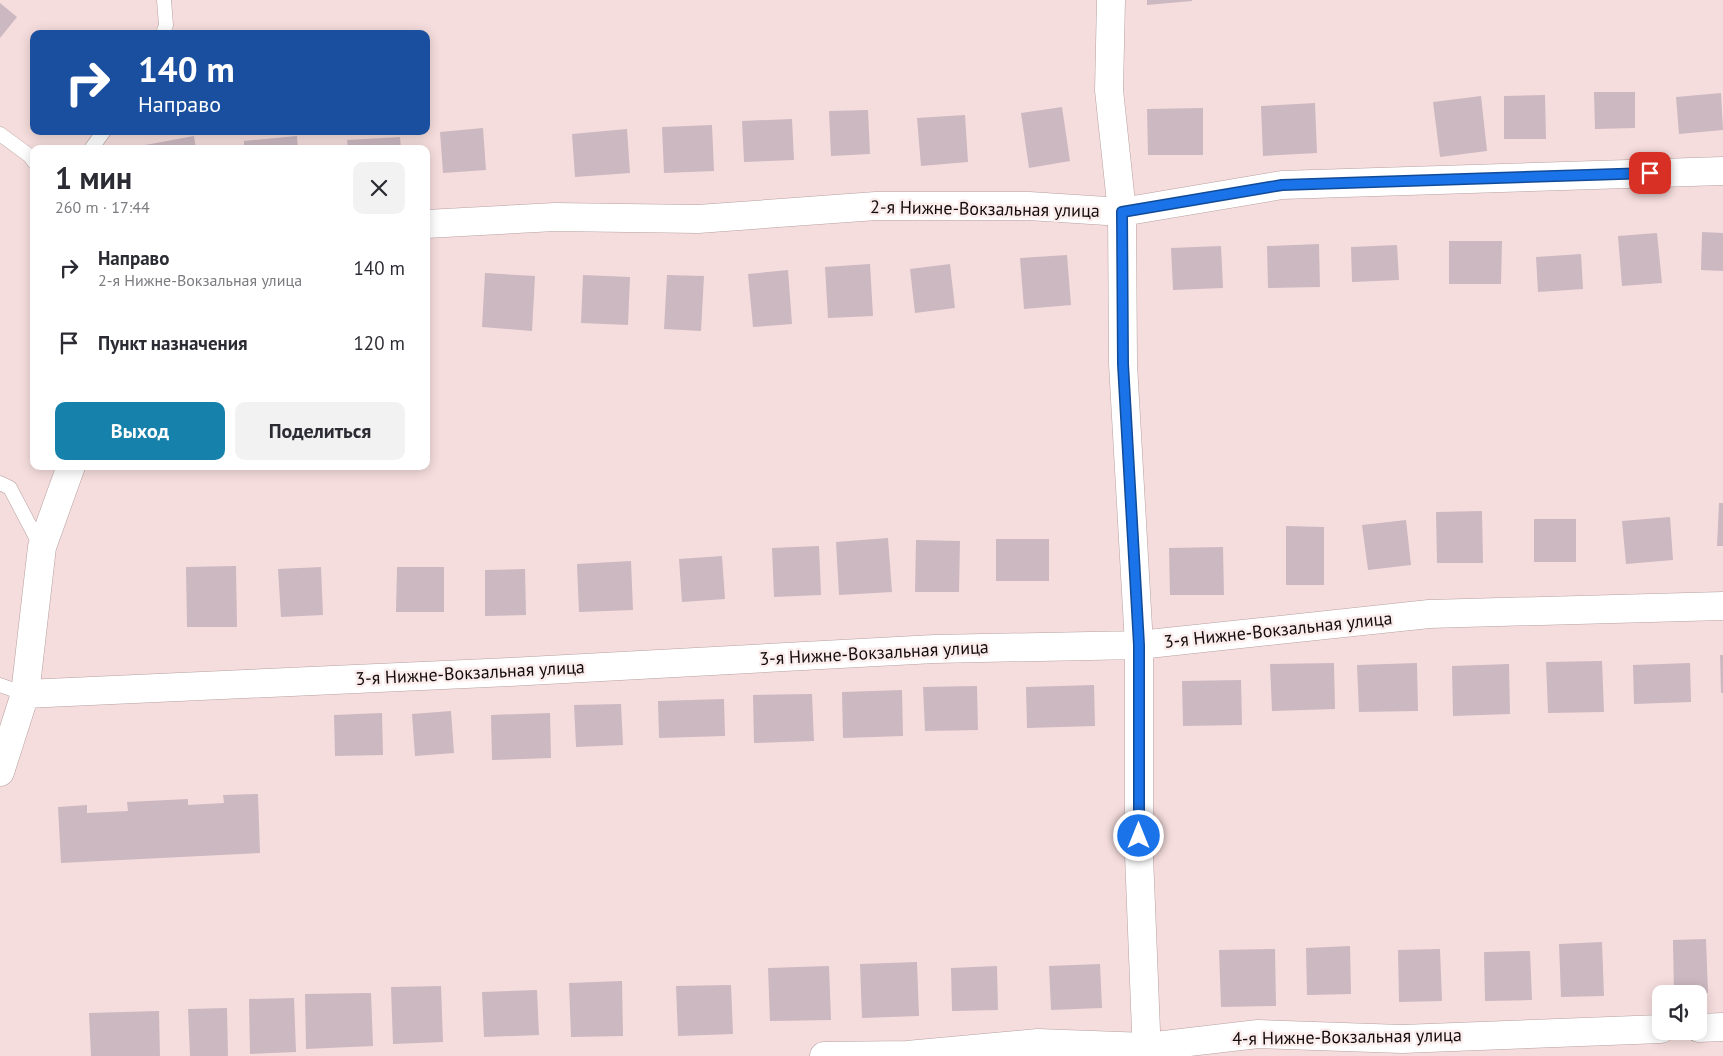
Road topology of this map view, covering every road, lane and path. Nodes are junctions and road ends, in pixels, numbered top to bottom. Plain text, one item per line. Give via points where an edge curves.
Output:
1 (164, 0) edge
2 (1111, 0) edge
3 (164, 30) edge
4 (0, 134) edge
5 (30, 156) edge
6 (1723, 170) edge
7 (1122, 212) junction
8 (430, 224) edge
9 (70, 470) edge
10 (0, 483) edge
11 (42, 547) junction
12 (1723, 606) edge
13 (1139, 645) junction
14 (0, 685) edge
15 (25, 694) junction
16 (0, 772) edge
17 (1723, 1027) edge
18 (1707, 1028) edge
19 (1652, 1029) edge
20 (1147, 1052) edge
21 (824, 1056) edge

1 - 3 lane
2 - 7 street via 1109,90
4 - 5 lane
6 - 7 street, 2-я Нижне-Вокзальная улица via 1282,185
7 - 8 street, 2-я Нижне-Вокзальная улица via 1029,206 876,206 698,219 554,217
7 - 13 street via 1123,364
9 - 11 street
10 - 11 lane via 10,488
11 - 15 street
12 - 13 street, 3-я Нижне-Вокзальная улица via 1429,614
13 - 15 street, 3-я Нижне-Вокзальная улица via 934,649
13 - 20 street via 1139,855
14 - 15 lane
15 - 16 street
17 - 18 street
19 - 20 street, 4-я Нижне-Вокзальная улица via 1402,1039 1258,1034
20 - 21 street, 4-я Нижне-Вокзальная улица via 1038,1043 907,1055

